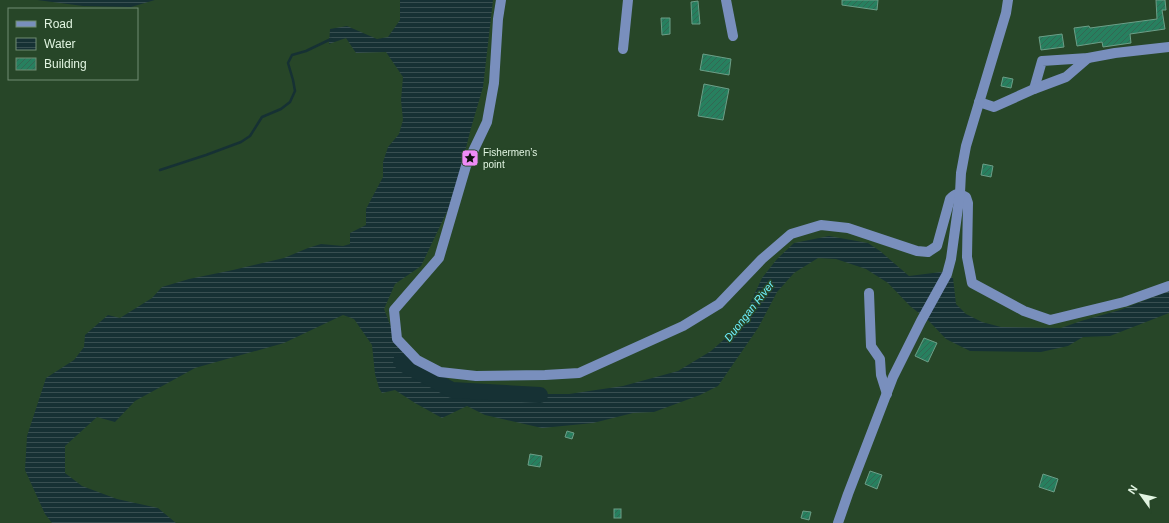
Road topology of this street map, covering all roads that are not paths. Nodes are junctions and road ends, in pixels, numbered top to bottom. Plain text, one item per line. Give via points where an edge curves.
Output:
1 (501, 0) edge
2 (628, 0) edge
3 (726, 0) edge
4 (1008, 0) edge
5 (733, 36) dead end
6 (1169, 46) edge
7 (623, 49) dead end
8 (1088, 58) junction
9 (1034, 89) junction
10 (979, 102) junction
11 (959, 198) junction
12 (1169, 286) edge
13 (869, 293) dead end
14 (887, 394) junction
15 (838, 523) edge

1 - 11 street via 494,83 487,122 466,166 439,258 394,310 397,339 417,360 440,372 476,376 579,373 683,326 720,304 762,259 791,234 821,225 848,228 928,252 937,246 950,199 954,194
2 - 7 street
3 - 5 street
4 - 10 street
6 - 8 street
8 - 9 street via 1066,77
8 - 9 street via 1042,61
9 - 10 street via 994,107
10 - 11 street via 966,146
11 - 12 street via 966,197 968,203 967,257 972,283 1024,312 1050,320 1124,302
11 - 14 street via 947,274 921,321
13 - 14 street via 871,346 880,359 881,375
14 - 15 street

